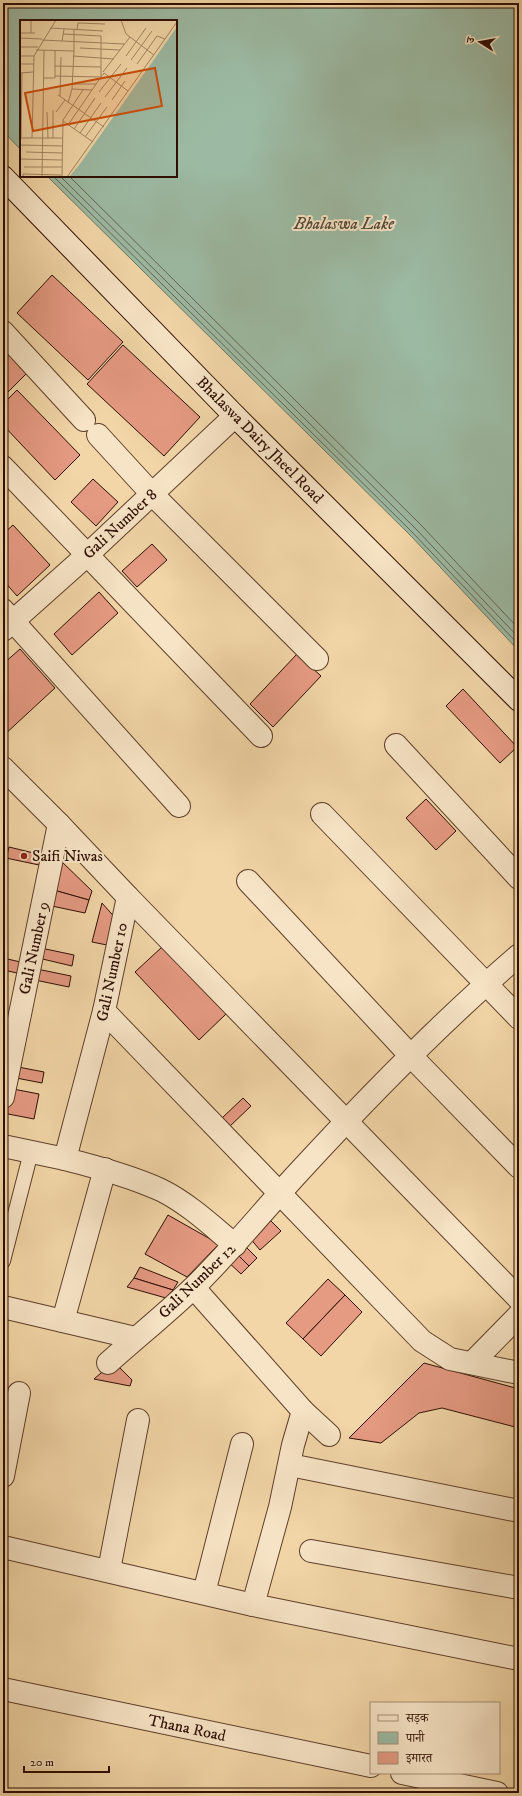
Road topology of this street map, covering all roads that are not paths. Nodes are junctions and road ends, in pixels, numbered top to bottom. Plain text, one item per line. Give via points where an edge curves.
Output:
1 (3, 177) edge
2 (3, 332) edge
3 (235, 416) junction
4 (3, 467) edge
5 (152, 494) junction
6 (86, 556) junction
7 (6, 620) edge
8 (317, 659) dead end
9 (519, 700) edge
10 (261, 736) dead end
11 (396, 745) dead end
12 (3, 768) edge
13 (179, 806) dead end
14 (322, 814) dead end
15 (59, 824) junction
16 (519, 878) edge
17 (248, 881) dead end
18 (128, 897) junction
19 (519, 955) edge
20 (486, 984) junction
21 (104, 1011) junction
22 (519, 1018) edge
23 (410, 1055) junction
24 (3, 1097) edge
25 (346, 1120) junction
26 (3, 1146) edge
27 (31, 1152) junction
28 (65, 1159) junction
29 (519, 1167) edge
30 (105, 1169) junction
31 (279, 1193) junction
32 (235, 1245) junction
33 (3, 1261) edge
34 (194, 1288) junction
35 (519, 1299) edge
36 (3, 1307) edge
37 (519, 1315) edge
38 (62, 1321) junction
39 (135, 1338) junction
40 (108, 1363) dead end
41 (472, 1363) junction
42 (519, 1374) edge
43 (19, 1393) dead end
44 (303, 1411) junction
45 (138, 1420) dead end
46 (329, 1435) dead end
47 (242, 1444) dead end
48 (290, 1465) junction
49 (3, 1476) edge
50 (519, 1510) edge
51 (3, 1547) edge
52 (310, 1551) dead end
53 (109, 1570) junction
54 (519, 1588) edge
55 (204, 1593) junction
56 (253, 1605) junction
57 (519, 1659) edge
58 (3, 1689) edge
59 (370, 1766) edge
60 (407, 1774) edge
61 (497, 1793) edge

1 - 3 street, Bhalaswa Dairy Jheel Road
2 - 5 street
3 - 5 street, Gali Number 8
3 - 9 street, Bhalaswa Dairy Jheel Road
4 - 6 street
5 - 6 street, Gali Number 8
5 - 8 street
6 - 7 street, Gali Number 8
6 - 10 street
7 - 13 street
11 - 16 street
12 - 15 street
14 - 20 street
15 - 18 street
15 - 24 street, Gali Number 9
17 - 23 street
18 - 21 street, Gali Number 10
18 - 25 street
19 - 20 street, Gali Number 12
20 - 22 street
20 - 23 street, Gali Number 12
21 - 28 street, Gali Number 10
21 - 31 street
23 - 25 street, Gali Number 12
23 - 29 street
25 - 31 street, Gali Number 12
25 - 35 street
26 - 27 street
27 - 28 street
27 - 33 lane
28 - 30 street
30 - 32 street via 162,1191 193,1210
30 - 38 street
31 - 32 street, Gali Number 12
31 - 41 street via 422,1341 450,1359
32 - 34 street, Gali Number 12
34 - 39 street, Gali Number 12
34 - 44 street
36 - 38 street
37 - 41 street
38 - 39 street
39 - 40 street, Gali Number 12
41 - 42 street
43 - 49 street
44 - 46 street
44 - 48 street
45 - 53 street
47 - 55 street
48 - 50 street
48 - 56 street
51 - 53 street
52 - 54 street
53 - 55 street
55 - 56 street
56 - 57 street
58 - 59 street, Thana Road
60 - 61 street

